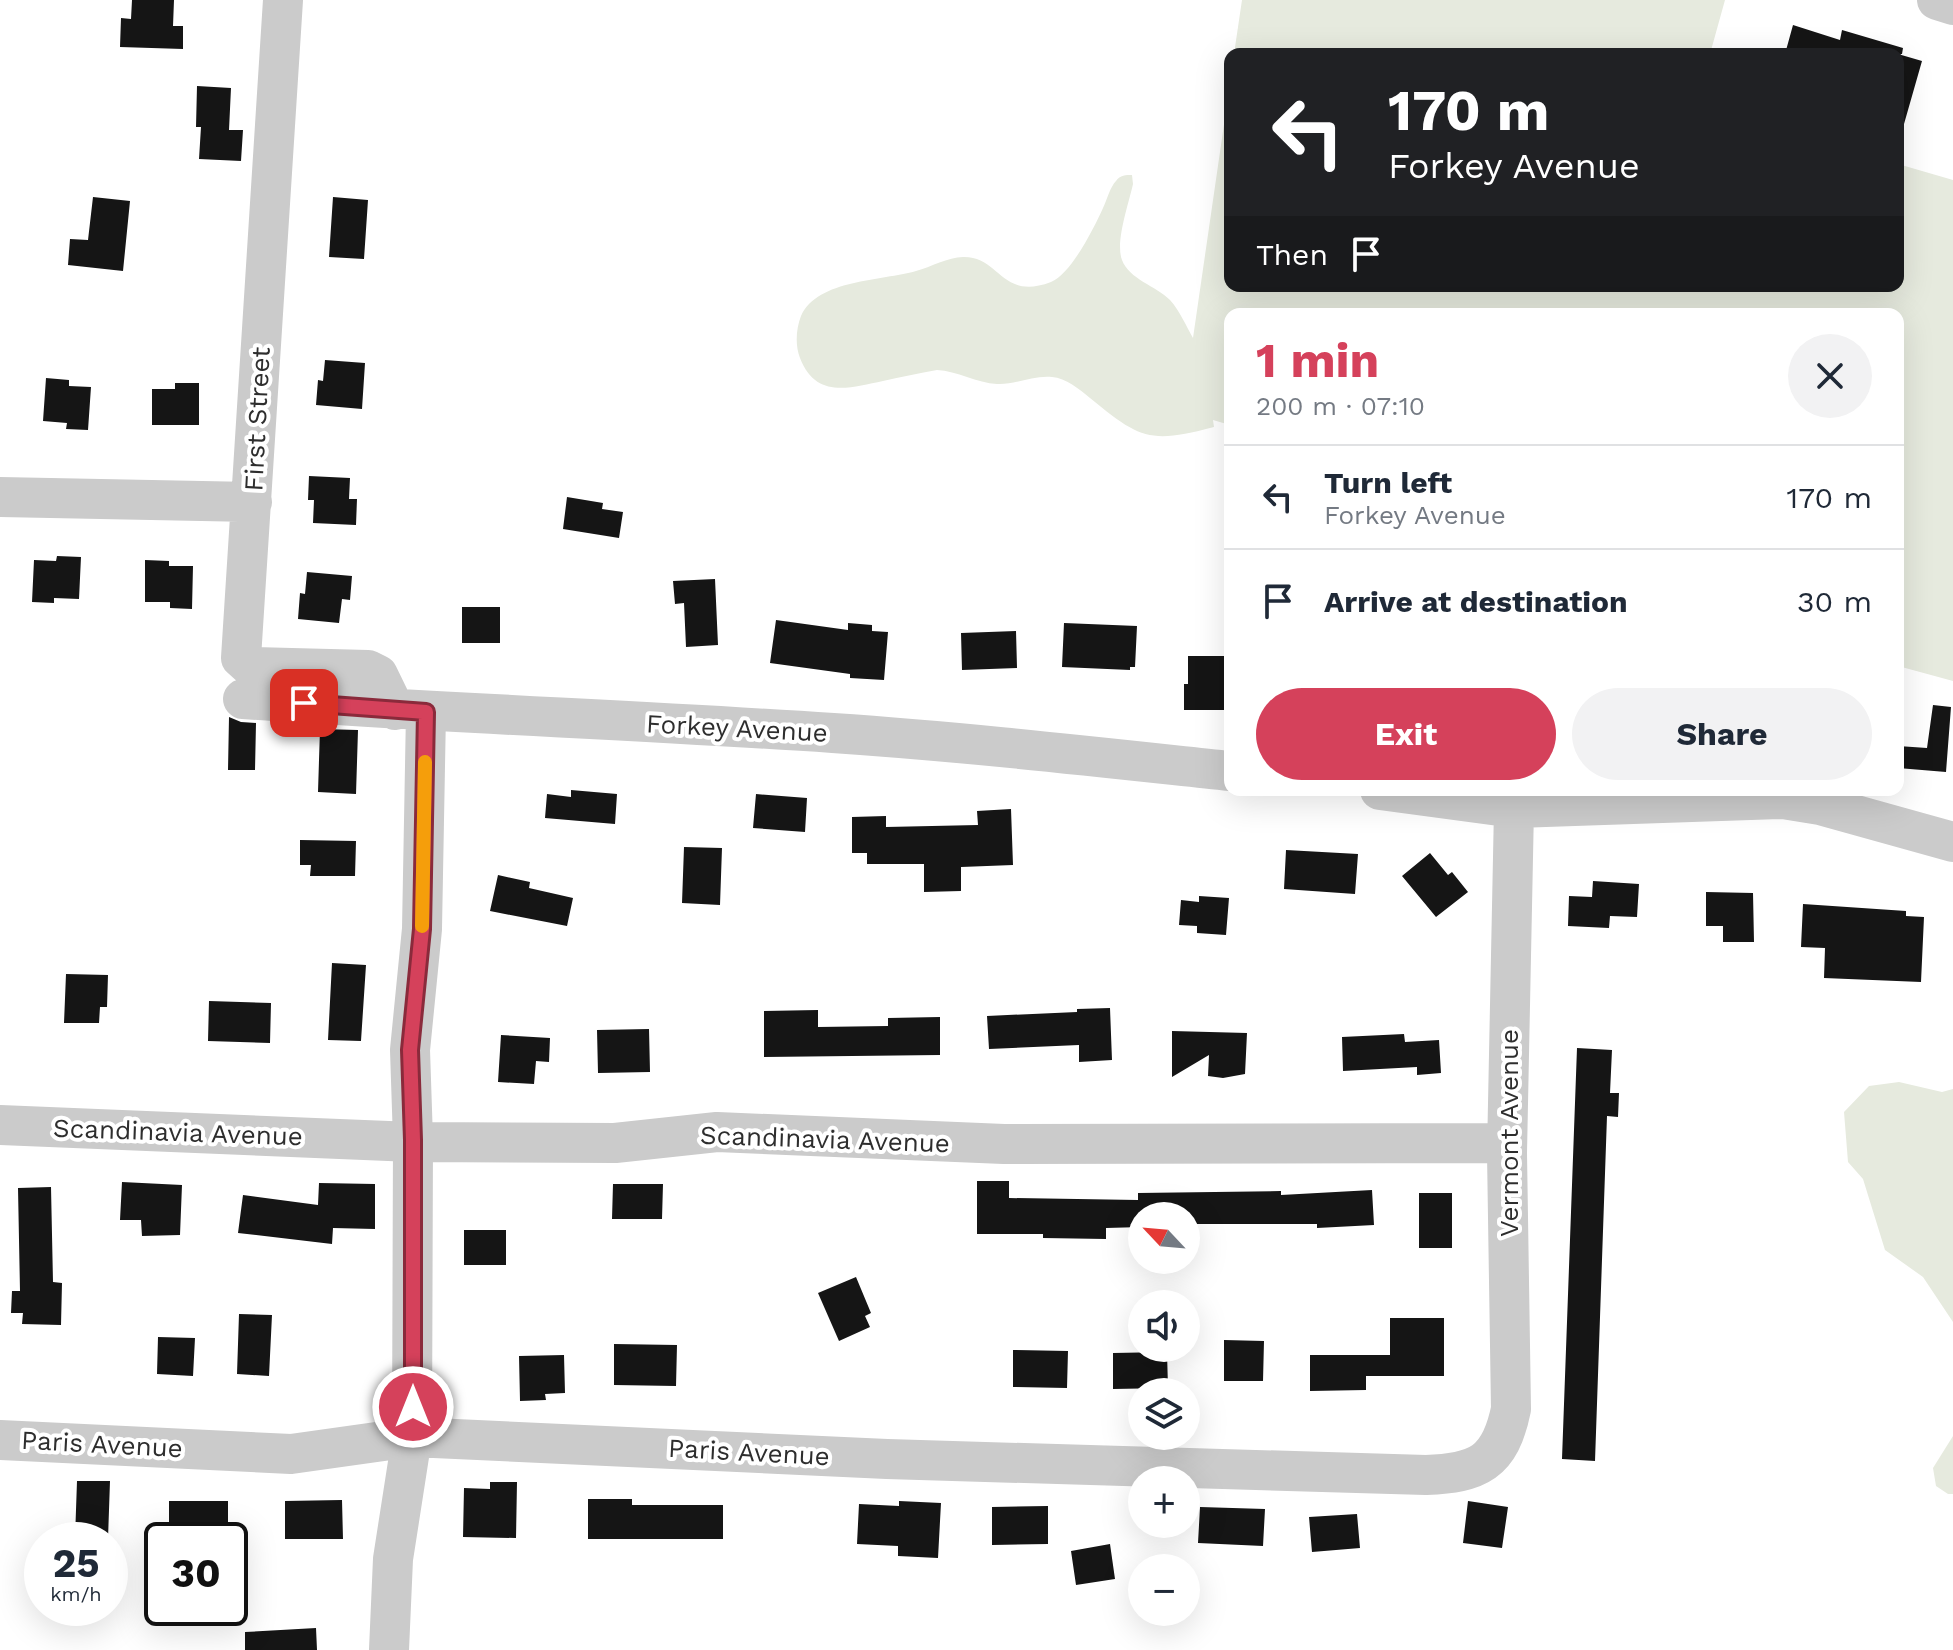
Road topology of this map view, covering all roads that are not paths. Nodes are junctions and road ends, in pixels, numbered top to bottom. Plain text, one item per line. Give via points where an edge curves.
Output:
1 (283, 0) edge
2 (1937, 0) edge
3 (1953, 5) edge
4 (0, 497) edge
5 (252, 502) junction
6 (243, 699) dead end
7 (411, 711) junction
8 (1224, 770) edge
9 (1425, 796) edge
10 (1514, 808) junction
11 (1953, 842) edge
12 (0, 1125) edge
13 (413, 1142) junction
14 (1507, 1143) junction
15 (412, 1437) junction
16 (0, 1440) edge
17 (1492, 1454) joint
18 (389, 1650) edge

1 - 5 street, First Street
2 - 3 street
4 - 5 street
5 - 7 street, First Street via 241,658 251,667 368,670
6 - 7 street, Forkey Avenue
7 - 8 street, Forkey Avenue via 835,733
7 - 13 street via 422,929 410,1050
9 - 10 street
10 - 11 street via 1783,799
10 - 14 street, Vermont Avenue
12 - 13 street, Scandinavia Avenue
13 - 14 street, Scandinavia Avenue via 615,1143 717,1132 1004,1144
13 - 15 street
14 - 17 street, Vermont Avenue via 1511,1409 1502,1441
15 - 16 street, Paris Avenue via 291,1454
15 - 17 street, Paris Avenue via 1426,1475 1474,1469
15 - 18 street via 393,1559

